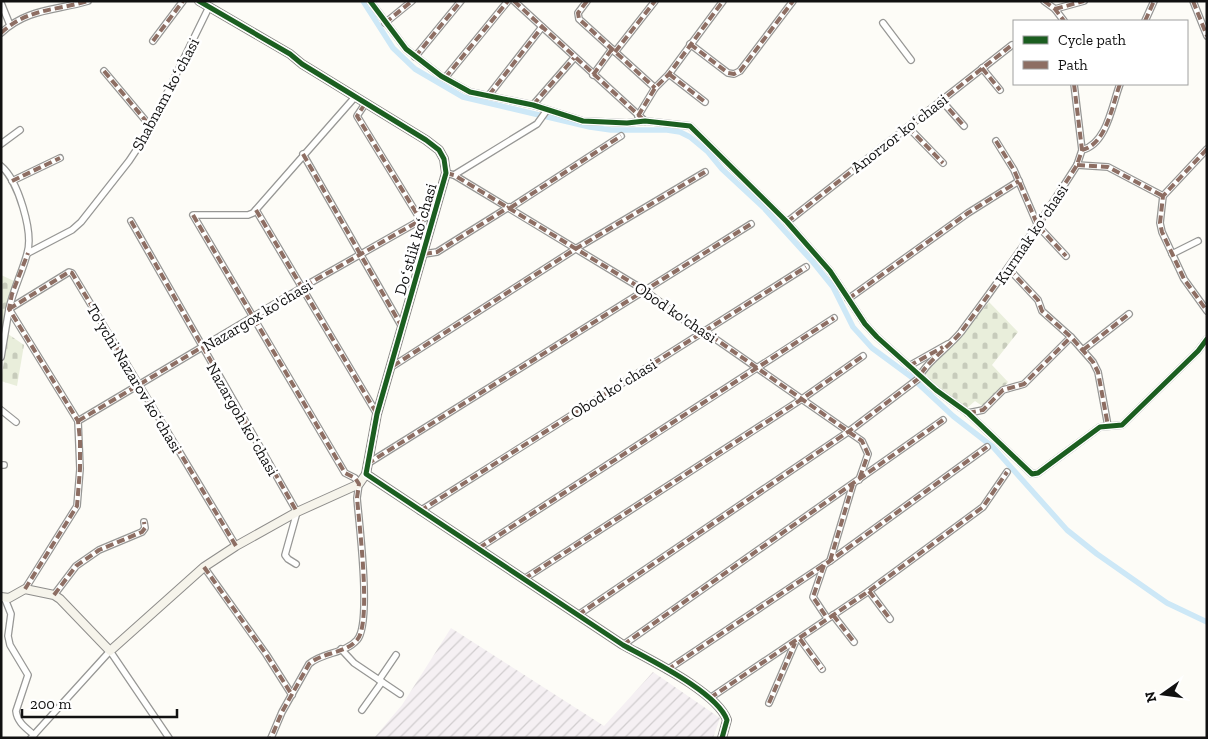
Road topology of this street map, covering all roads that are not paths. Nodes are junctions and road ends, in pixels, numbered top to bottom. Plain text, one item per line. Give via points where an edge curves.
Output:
1 (88, 1) edge
2 (183, 1) edge
3 (199, 1) edge
4 (370, 1) edge
5 (412, 1) edge
6 (461, 1) edge
7 (508, 1) edge
8 (514, 1) edge
9 (587, 1) edge
10 (655, 1) edge
11 (723, 1) edge
12 (793, 1) edge
13 (1044, 1) edge
14 (1084, 1) edge
15 (1154, 1) edge
16 (1193, 1) edge
17 (1, 3) edge
18 (209, 7) junction
19 (1055, 10) junction
20 (1063, 20) edge
21 (1145, 20) edge
22 (385, 23) junction
23 (882, 24) dead end
24 (10, 25) junction
25 (542, 27) junction
26 (1, 33) edge
27 (1207, 36) edge
28 (153, 41) dead end
29 (690, 44) junction
30 (1012, 45) dead end
31 (613, 50) junction
32 (415, 57) junction
33 (574, 58) junction
34 (911, 60) dead end
35 (982, 68) junction
36 (104, 71) dead end
37 (670, 74) junction
38 (593, 75) junction
39 (445, 78) junction
40 (1074, 85) edge
41 (1120, 85) edge
42 (655, 88) junction
43 (1000, 90) dead end
44 (489, 95) junction
45 (355, 97) junction
46 (942, 100) junction
47 (705, 102) dead end
48 (365, 104) junction
49 (533, 105) junction
50 (546, 110) junction
51 (638, 116) junction
52 (645, 121) junction
53 (964, 126) dead end
54 (151, 127) junction
55 (908, 127) junction
56 (20, 130) dead end
57 (621, 136) dead end
58 (996, 141) dead end
59 (1, 144) edge
60 (1207, 149) edge
61 (1082, 150) junction
62 (303, 154) junction
63 (60, 158) dead end
64 (943, 163) dead end
65 (1077, 165) junction
66 (1, 166) edge
67 (705, 172) dead end
68 (450, 174) junction
69 (12, 181) junction
70 (1019, 181) junction
71 (1164, 196) junction
72 (509, 208) junction
73 (256, 210) junction
74 (437, 211) junction
75 (420, 219) junction
76 (131, 221) dead end
77 (787, 222) junction
78 (751, 224) dead end
79 (1038, 226) junction
80 (1198, 241) dead end
81 (578, 248) junction
82 (28, 253) junction
83 (360, 254) junction
84 (424, 254) junction
85 (1172, 254) junction
86 (1066, 256) dead end
87 (806, 267) dead end
88 (1009, 269) junction
89 (303, 287) junction
90 (644, 290) junction
91 (848, 299) junction
92 (9, 309) junction
93 (1207, 312) edge
94 (1129, 314) dead end
95 (253, 316) junction
96 (834, 318) dead end
97 (402, 327) junction
98 (704, 330) junction
99 (1071, 337) junction
100 (1207, 339) edge
101 (954, 341) junction
102 (202, 347) junction
103 (1083, 350) junction
104 (863, 356) dead end
105 (1, 357) edge
106 (393, 366) junction
107 (909, 366) junction
108 (757, 367) junction
109 (917, 379) junction
110 (140, 384) junction
111 (802, 399) junction
112 (1, 410) edge
113 (968, 413) junction
114 (378, 414) junction
115 (943, 420) dead end
116 (78, 421) junction
117 (16, 422) dead end
118 (1108, 426) junction
119 (848, 432) junction
120 (987, 447) dead end
121 (367, 464) junction
122 (1008, 472) dead end
123 (366, 474) junction
124 (859, 480) junction
125 (359, 484) junction
126 (853, 484) junction
127 (420, 511) junction
128 (297, 512) junction
129 (144, 522) dead end
130 (236, 546) junction
131 (479, 548) junction
132 (830, 561) junction
133 (296, 564) dead end
134 (824, 565) junction
135 (204, 567) junction
136 (524, 579) junction
137 (25, 589) junction
138 (869, 591) junction
139 (54, 595) junction
140 (3, 598) edge
141 (578, 615) junction
142 (830, 617) junction
143 (890, 618) dead end
144 (797, 641) junction
145 (854, 642) dead end
146 (623, 645) junction
147 (341, 650) junction
148 (110, 651) junction
149 (396, 655) dead end
150 (822, 669) dead end
151 (667, 670) junction
152 (381, 681) junction
153 (400, 694) dead end
154 (292, 695) junction
155 (710, 698) junction
156 (770, 702) dead end
157 (362, 710) dead end
158 (32, 736) edge
159 (169, 738) edge
160 (271, 738) edge
161 (722, 738) edge

1 - 24 street via 56,10 33,12
2 - 28 street
3 - 18 street, Doʻstlik koʻchasi
4 - 22 street
5 - 22 street
6 - 32 street
7 - 39 street
8 - 25 street
9 - 31 street via 578,16
10 - 31 street
11 - 29 street
12 - 29 street via 740,71 734,74
13 - 19 street
14 - 19 street
15 - 21 street
16 - 27 street
17 - 24 street
18 - 45 street, Doʻstlik koʻchasi
18 - 54 street, Shabnam koʻchasi
19 - 20 street
22 - 32 street
23 - 34 street
24 - 26 street
25 - 33 street
25 - 44 street
29 - 37 street
30 - 35 street, Anorzor koʻchasi
31 - 38 street
31 - 42 street
32 - 39 street
33 - 38 street
33 - 49 street
35 - 43 street
35 - 46 street, Anorzor koʻchasi
36 - 54 street
37 - 42 street
37 - 47 street
38 - 51 street
39 - 44 street via 470,92
40 - 61 street
41 - 61 street via 1101,137 1090,148
42 - 51 street
44 - 49 street
45 - 48 street, Doʻstlik koʻchasi
45 - 62 street
46 - 53 street
46 - 55 street, Anorzor koʻchasi
48 - 68 street, Doʻstlik koʻchasi via 439,150
48 - 75 street via 357,116
49 - 50 street
50 - 52 street via 583,121 627,124
50 - 68 street via 540,121
51 - 52 street
52 - 77 street via 690,126
54 - 82 street, Shabnam koʻchasi via 81,222
55 - 64 street
55 - 77 street, Anorzor koʻchasi
56 - 59 street
57 - 72 street
58 - 70 street
60 - 71 street
61 - 65 street, Kurmak koʻchasi
62 - 73 street
62 - 83 street
63 - 69 street
65 - 71 street via 1108,166
65 - 79 street, Kurmak koʻchasi
66 - 69 street
67 - 81 street
68 - 72 street, Obod ko'chasi
68 - 74 street, Doʻstlik koʻchasi
69 - 82 street via 25,216
70 - 79 street
70 - 91 street via 968,213
71 - 85 street via 1160,223
72 - 81 street, Obod ko'chasi
72 - 84 street via 437,252
73 - 89 street
73 - 95 street via 248,215 193,215
74 - 75 street, Nazargox ko'chasi
74 - 84 street, Doʻstlik koʻchasi
75 - 83 street, Nazargox ko'chasi
76 - 102 street, Nazargoh koʻchasi
77 - 91 street via 830,272
78 - 90 street
79 - 86 street
79 - 88 street, Kurmak koʻchasi
80 - 85 street
81 - 90 street, Obod ko'chasi
81 - 106 street
82 - 92 street via 14,286
83 - 89 street, Nazargox ko'chasi
83 - 97 street
84 - 97 street, Doʻstlik koʻchasi
85 - 93 street via 1193,294
87 - 98 street, Obod koʻchasi
88 - 99 street via 1038,300 1042,312
88 - 101 street, Kurmak koʻchasi
89 - 95 street, Nazargox ko'chasi
89 - 114 street
90 - 98 street, Obod ko'chasi via 696,329
90 - 121 street
91 - 107 street via 865,324
92 - 105 street
92 - 110 street, To'ychi Nazarov koʻchasi via 72,273
92 - 116 street
94 - 103 street
95 - 102 street, Nazargox ko'chasi
95 - 125 street via 345,473
96 - 108 street
97 - 106 street, Doʻstlik koʻchasi
98 - 108 street, Obod ko'chasi
98 - 127 street, Obod koʻchasi
99 - 103 street
99 - 113 street via 1024,384 1008,387 983,410
100 - 118 street via 1122,426
101 - 107 street
101 - 109 street, Kurmak koʻchasi
102 - 110 street, Nazargox ko'chasi
102 - 128 street, Nazargoh koʻchasi
103 - 118 street via 1098,372
104 - 111 street
106 - 114 street, Doʻstlik koʻchasi
107 - 109 street
108 - 111 street, Obod ko'chasi
108 - 131 street
109 - 113 street
109 - 119 street
110 - 116 street, Nazargox ko'chasi
110 - 130 street, To'ychi Nazarov koʻchasi
111 - 119 street, Obod ko'chasi
111 - 136 street
112 - 117 street
113 - 118 street via 1032,474 1038,473 1100,428
114 - 121 street, Doʻstlik koʻchasi
115 - 124 street
116 - 137 street via 80,469 77,506
119 - 124 street, Obod ko'chasi via 866,447 867,460
119 - 141 street
120 - 132 street
121 - 123 street, Doʻstlik koʻchasi
122 - 138 street via 983,507
123 - 125 street
123 - 127 street
124 - 126 street
125 - 128 street
125 - 147 street via 362,620 357,640
126 - 132 street
126 - 146 street
127 - 131 street
128 - 130 street
128 - 133 street via 286,555
129 - 139 street via 142,532 99,550 76,566
130 - 135 street
131 - 136 street
132 - 134 street
134 - 142 street via 812,597
134 - 151 street
135 - 148 street
135 - 154 street
136 - 141 street
137 - 139 street
137 - 140 street
138 - 142 street
138 - 143 street
139 - 148 street
140 - 158 street via 11,614 10,646 28,675 16,716
141 - 146 street
142 - 144 street
142 - 145 street
144 - 150 street
144 - 155 street
144 - 156 street
146 - 151 street
147 - 152 street
147 - 154 street via 309,664
148 - 158 street
148 - 159 street
149 - 152 street
151 - 155 street
152 - 153 street
152 - 157 street
154 - 160 street
155 - 161 street via 718,703 727,720

